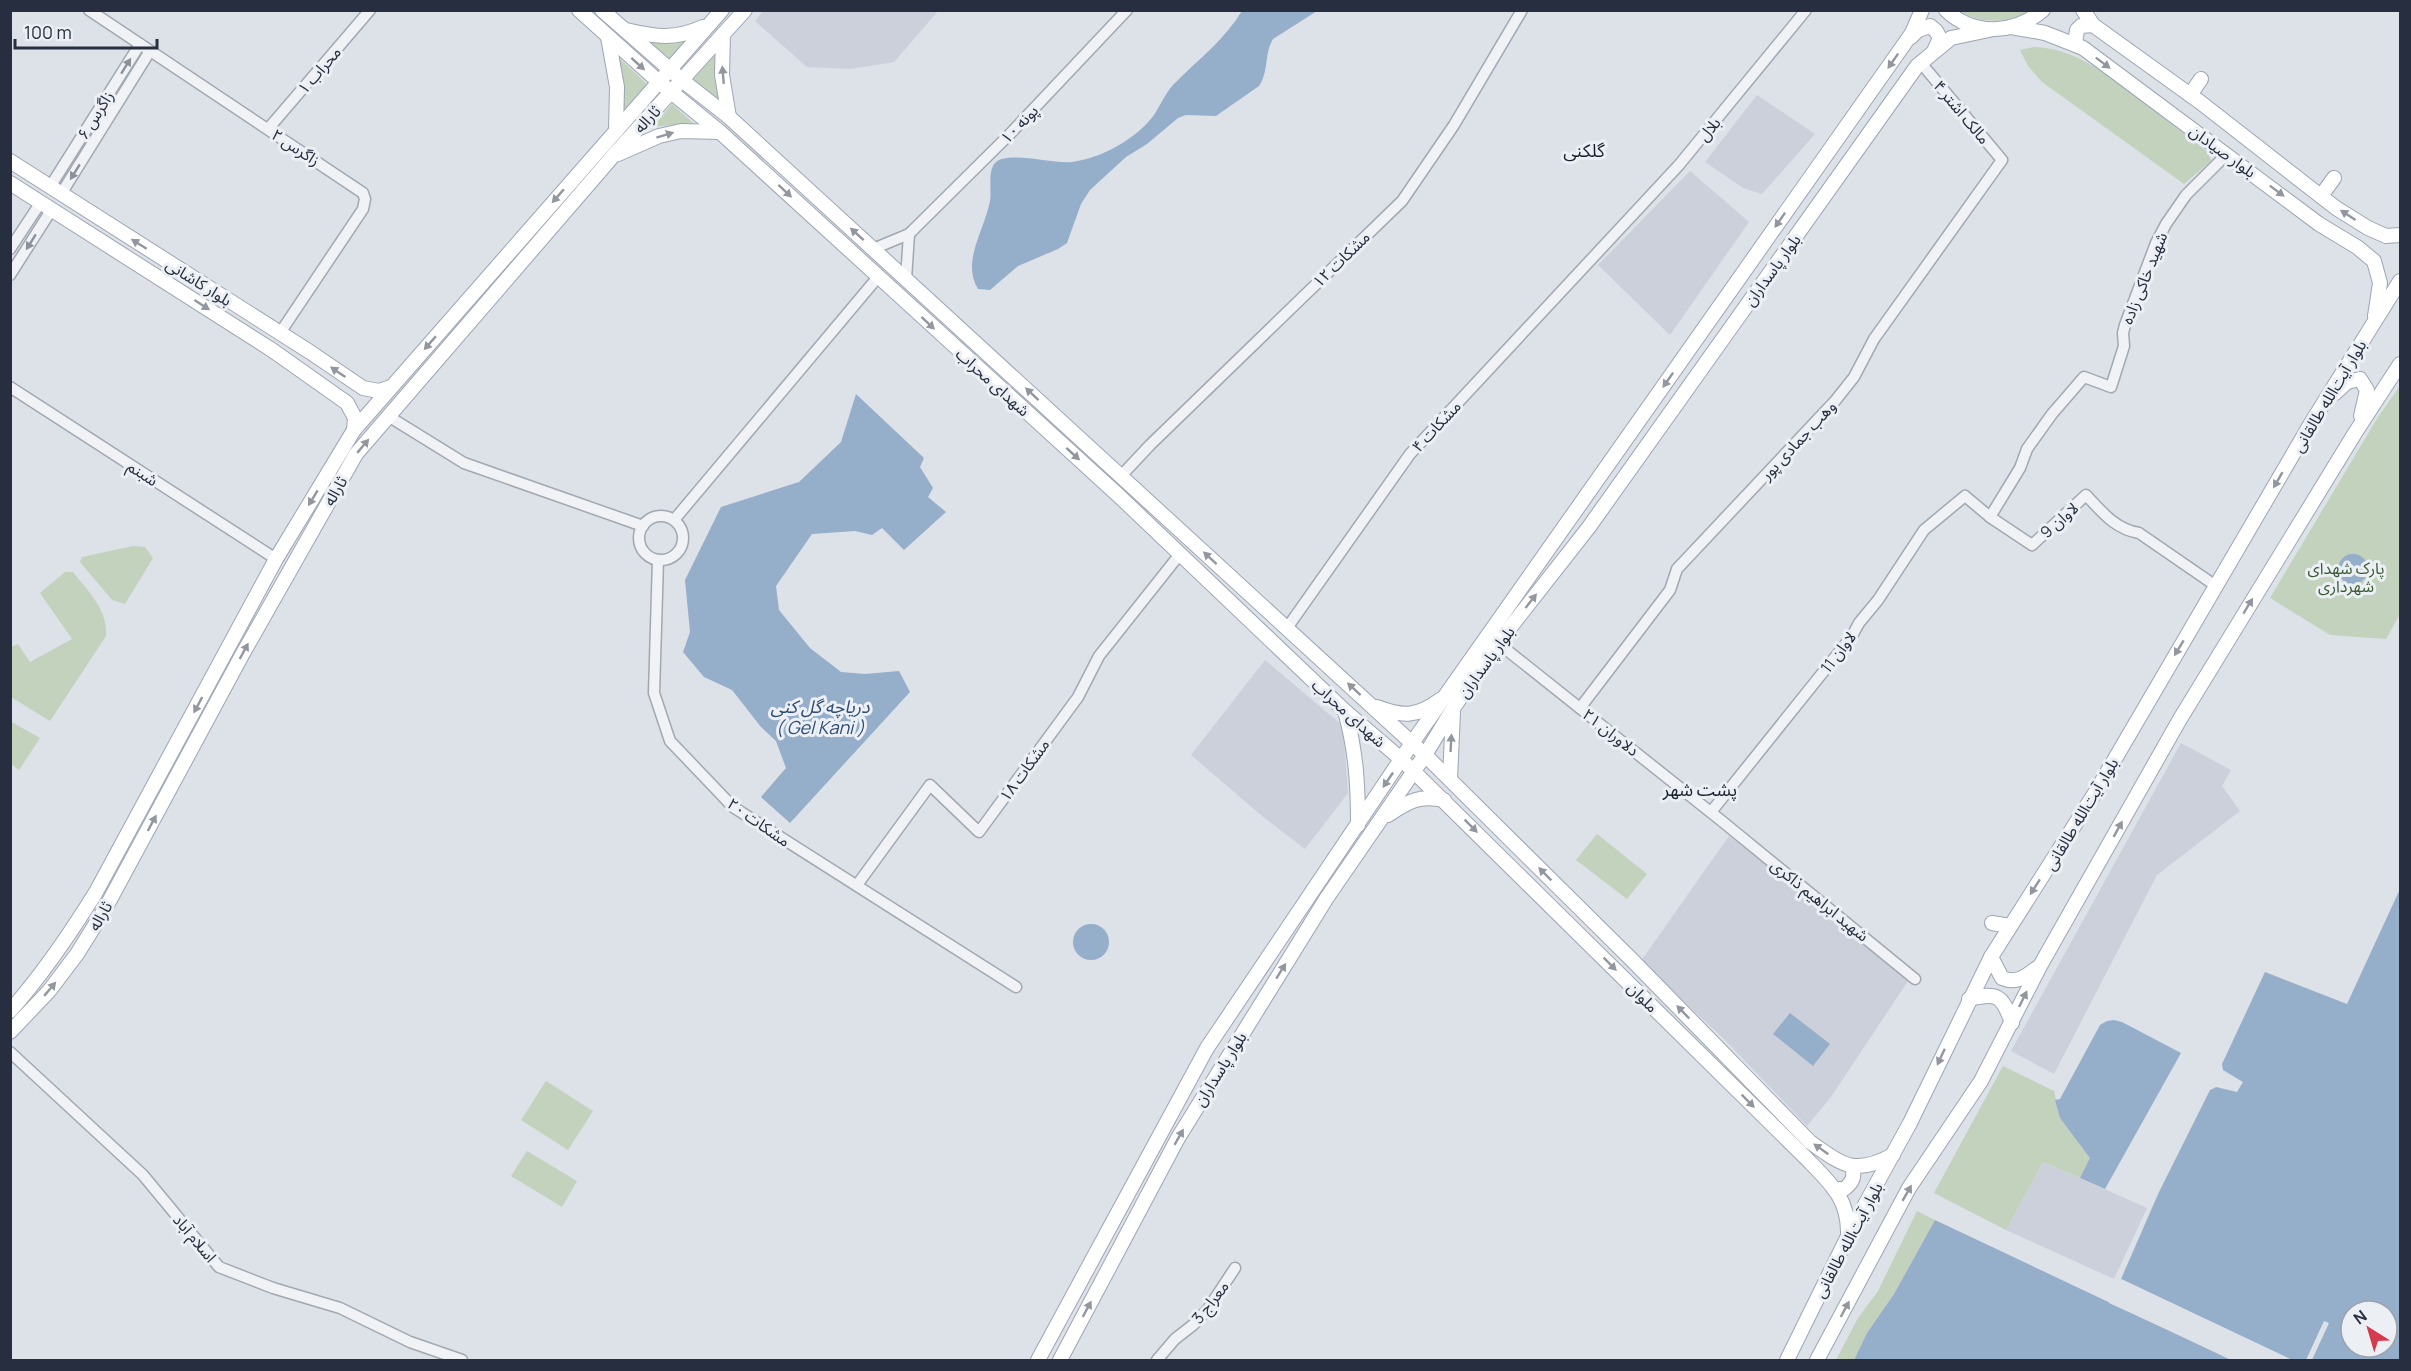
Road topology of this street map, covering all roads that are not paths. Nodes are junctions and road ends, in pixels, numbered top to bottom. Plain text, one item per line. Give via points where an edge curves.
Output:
1 (89, 10) edge
2 (370, 10) edge
3 (579, 10) edge
4 (602, 10) edge
5 (722, 10) edge
6 (745, 10) edge
7 (1127, 10) edge
8 (1522, 10) edge
9 (1806, 10) edge
10 (1922, 10) edge
11 (1946, 10) edge
12 (2043, 10) edge
13 (2083, 10) edge
14 (711, 24) junction
15 (2093, 25) junction
16 (2011, 27) junction
17 (624, 30) junction
18 (1989, 30) junction
19 (724, 34) junction
20 (608, 37) junction
21 (1907, 40) junction
22 (140, 44) junction
23 (2075, 44) junction
24 (150, 51) junction
25 (1932, 52) junction
26 (1921, 63) junction
27 (669, 69) junction
28 (2201, 79) dead end
29 (683, 81) junction
30 (659, 82) junction
31 (672, 93) junction
32 (2190, 95) junction
33 (729, 117) junction
34 (87, 128) junction
35 (268, 129) junction
36 (616, 131) junction
37 (720, 132) junction
38 (98, 135) junction
39 (2227, 154) junction
40 (614, 156) junction
41 (2002, 160) joint
42 (10, 161) edge
43 (586, 164) junction
44 (598, 174) junction
45 (2334, 178) dead end
46 (10, 183) edge
47 (56, 190) junction
48 (2321, 196) junction
49 (46, 206) junction
50 (2368, 228) junction
51 (909, 234) junction
52 (2400, 235) edge
53 (1607, 243) joint
54 (2357, 247) junction
55 (10, 249) edge
56 (873, 249) junction
57 (10, 275) edge
58 (878, 277) junction
59 (906, 279) junction
60 (2400, 281) edge
61 (2374, 322) junction
62 (280, 333) junction
63 (2400, 366) edge
64 (10, 387) edge
65 (391, 387) junction
66 (363, 388) junction
67 (347, 402) junction
68 (388, 416) junction
69 (2313, 420) junction
70 (354, 430) junction
71 (2355, 433) junction
72 (1121, 476) junction
73 (1990, 517) junction
74 (674, 520) junction
75 (643, 526) junction
76 (1180, 554) junction
77 (276, 559) junction
78 (658, 560) junction
79 (2216, 586) junction
80 (1287, 628) junction
81 (1498, 643) junction
82 (1450, 701) junction
83 (1371, 705) junction
84 (1580, 708) junction
85 (1345, 711) junction
86 (1412, 743) junction
87 (1425, 755) junction
88 (1401, 759) junction
89 (1414, 771) junction
90 (1450, 779) junction
91 (1444, 800) junction
92 (1711, 812) junction
93 (1381, 819) junction
94 (1723, 822) joint
95 (1358, 826) junction
96 (124, 842) junction
97 (138, 850) junction
98 (857, 885) junction
99 (1992, 923) dead end
100 (2010, 926) junction
101 (1991, 957) junction
102 (2040, 966) junction
103 (1915, 979) dead end
104 (1016, 987) dead end
105 (1969, 999) junction
106 (10, 1011) edge
107 (2012, 1023) junction
108 (10, 1032) edge
109 (10, 1052) edge
110 (1893, 1155) junction
111 (1852, 1166) junction
112 (1834, 1189) junction
113 (1848, 1235) junction
114 (1236, 1268) dead end
115 (462, 1360) edge
116 (1038, 1360) edge
117 (1060, 1360) edge
118 (1157, 1360) edge
119 (1787, 1360) edge
120 (1817, 1360) edge

1 - 22 street, زاگرس ۲
2 - 35 street, محراب ۱
3 - 20 main road, شهدای محراب
4 - 17 main road, شهدای محراب
5 - 14 main road, ثاراله
6 - 19 main road, ثاراله
7 - 51 street, پونه ۱۰
8 - 72 street, مشکات ۱۲ via 1454,125 1402,201
9 - 53 street, بلال via 1679,165
10 - 21 main road, بلوار پاسداران
11 - 18 main road via 1962,22
12 - 16 main road
13 - 15 main road, بلوار صیادان
14 - 17 main road via 686,35 657,37
14 - 19 main road via 714,33
14 - 27 main road, ثاراله
15 - 23 main road via 2077,30
15 - 32 main road, بلوار صیادان
16 - 18 main road, بلوار پاسداران
16 - 23 main road, بلوار صیادان
17 - 27 main road, شهدای محراب
18 - 25 main road, بلوار پاسداران via 1951,38
19 - 29 main road, ثاراله
33 -> 19 main road via 722,75
20 -> 30 main road, شهدای محراب
20 - 36 main road via 617,87
21 - 25 main road via 1930,26 1940,38
21 -> 82 main road, بلوار پاسداران
22 - 24 street, زاگرس ۲
34 -> 22 street, زاگرس ۶
23 -> 39 main road, بلوار صیادان
24 - 35 street, زاگرس ۲
24 - 38 street, زاگرس ۶
25 - 26 main road, بلوار پاسداران
26 - 41 street, مالک اشتر ۴
81 -> 26 main road, بلوار پاسداران via 1589,527
27 - 29 main road, شهدای محراب
27 - 30 main road, ثاراله
28 - 32 main road
29 - 31 main road, ثاراله
29 - 33 main road, شهدای محراب
30 - 31 main road, شهدای محراب
30 - 36 main road, ثاراله
31 - 37 main road, شهدای محراب
31 - 40 main road, ثاراله
32 - 48 main road, بلوار صیادان
56 -> 33 main road, شهدای محراب
34 - 38 street
34 - 47 street, زاگرس ۶
35 - 62 street, زاگرس ۲ via 349,182 366,199
36 - 43 main road, ثاراله
40 -> 37 main road via 659,136 681,131
37 -> 58 main road, شهدای محراب
38 -> 47 street, زاگرس ۶
39 -> 54 main road, بلوار صیادان via 2319,224
39 - 73 street, شهید خاکی زاده via 2186,195 2156,243 2125,325 2124,346 2111,387 2084,377 2027,449
40 - 44 main road, ثاراله
41 - 84 street, وهب جمادی پور via 1874,339 1854,377 1677,569 1670,590
42 - 47 main road, بلوار کاشانی
43 - 44 main road
43 -> 65 main road, ثاراله
44 - 68 main road, ثاراله
45 - 48 main road
46 - 49 main road, بلوار کاشانی
47 - 49 main road
62 -> 47 main road, بلوار کاشانی
50 -> 48 main road, بلوار صیادان
49 - 55 street
49 -> 57 street
49 -> 67 main road, بلوار کاشانی
50 - 52 main road, بلوار صیادان via 2386,236
50 - 54 main road via 2373,246 2364,251
51 - 56 street
51 - 59 street
53 - 80 street, مشکات ۴ via 1410,454
54 - 61 main road, بلوار صیادان via 2374,261 2380,283
56 - 59 main road, شهدای محراب
58 - 74 street
58 -> 76 main road, شهدای محراب
72 -> 59 main road, شهدای محراب
60 - 61 main road, بلوار آیت‌الله طالقانی
61 - 69 main road, بلوار آیت‌الله طالقانی
66 -> 62 main road, بلوار کاشانی
63 - 71 main road
64 - 77 street, شبنم
65 - 66 main road via 379,391
65 - 70 main road, ثاراله
66 - 67 main road via 357,400
67 - 70 main road via 355,418
68 - 75 street via 464,463
97 -> 68 main road, ثاراله via 356,454
69 - 71 main road via 2347,382 2360,379 2367,390
69 -> 79 main road, بلوار آیت‌الله طالقانی
70 -> 77 main road, ثاراله
102 -> 71 main road via 2180,718
80 -> 72 main road, شهدای محراب
73 - 79 street, لاوان 9 via 2032,544 2086,495 2111,522 2139,533
73 - 92 street, لاوان 11 via 1965,496 1924,530 1852,636
74 - 75 street via 657,516
74 - 78 street via 681,529 682,546 675,555
75 - 78 street via 639,536 641,547
76 - 85 main road, شهدای محراب
76 - 98 street, مشکات ۱۸ via 1099,656 1078,697 979,832 930,785
77 -> 96 main road, ثاراله
78 - 98 street, مشکات ۲۰ via 654,693 670,741 733,807
79 -> 100 main road, بلوار آیت‌الله طالقانی via 2095,793
83 -> 80 main road, شهدای محراب
81 - 82 main road, بلوار پاسداران
81 - 84 street, دلاوران ۲۱
82 - 83 main road via 1401,715
82 - 86 main road, بلوار پاسداران
82 - 87 main road, بلوار پاسداران
90 -> 82 main road
83 - 86 main road, شهدای محراب
84 - 92 street, دلاوران ۲۱
85 - 88 main road, شهدای محراب
85 - 95 main road via 1354,743
86 - 87 main road, شهدای محراب
86 - 88 main road, بلوار پاسداران
87 - 89 main road, بلوار پاسداران
87 - 90 main road, ملوان
88 - 89 main road, شهدای محراب
88 -> 95 main road, بلوار پاسداران
89 - 91 main road, ملوان
89 - 93 main road, بلوار پاسداران
111 -> 90 main road, ملوان via 1844,1165 1810,1142
91 - 93 main road via 1417,799
91 -> 112 main road, ملوان
92 - 94 street, دلاوران ۲۱
117 -> 93 main road, بلوار پاسداران via 1178,1138 1326,899
94 - 103 street, شهید ابراهیم ذاکری
95 - 116 main road, بلوار پاسداران via 1207,1048
96 - 97 main road
96 - 106 main road, ثاراله via 64,944
108 -> 97 main road, ثاراله via 77,954
98 - 104 street, مشکات ۲۰
99 - 100 main road
100 - 101 main road, بلوار آیت‌الله طالقانی
101 - 102 main road via 2002,978 2011,981 2022,979
101 - 105 main road, بلوار آیت‌الله طالقانی
107 -> 102 main road
105 - 107 main road via 1997,996 2005,1004
105 -> 110 main road, بلوار آیت‌الله طالقانی
120 -> 107 main road, بلوار آیت‌الله طالقانی via 1909,1188 1981,1081
109 - 115 street, اسلام آباد via 143,1175 219,1267 340,1308 410,1342
110 - 111 main road via 1871,1165
110 - 113 main road, بلوار آیت‌الله طالقانی
111 - 112 main road via 1852,1183 1844,1190
112 - 113 main road, ملوان via 1846,1209
113 - 119 main road, بلوار آیت‌الله طالقانی
114 - 118 street, معراج 3 via 1208,1310

